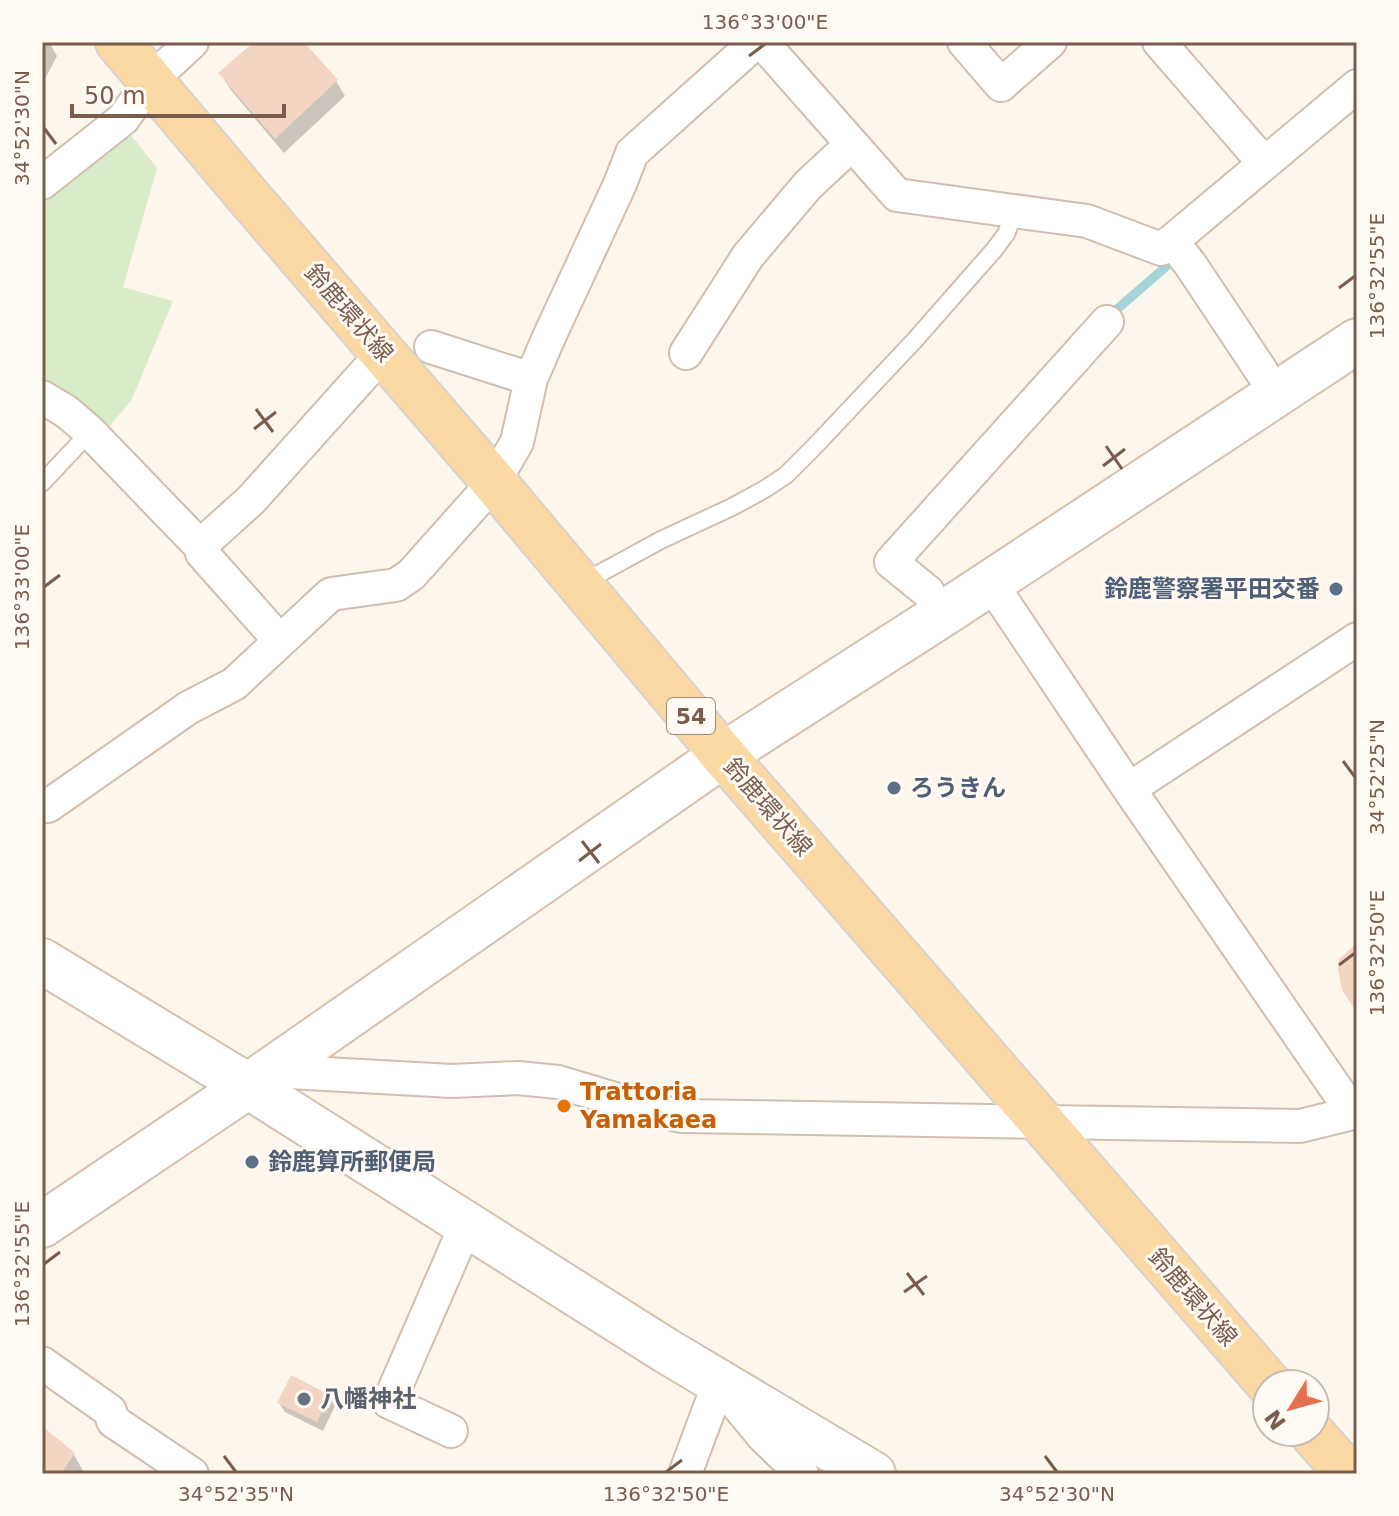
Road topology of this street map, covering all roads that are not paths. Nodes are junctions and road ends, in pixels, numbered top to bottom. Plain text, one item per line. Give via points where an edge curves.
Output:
1 (118, 42) edge
2 (192, 42) edge
3 (756, 42) edge
4 (762, 42) edge
5 (964, 42) edge
6 (1050, 42) edge
7 (1159, 42) edge
8 (151, 80) junction
9 (1357, 86) edge
10 (852, 144) junction
11 (1264, 163) junction
12 (42, 183) edge
13 (1015, 211) junction
14 (1180, 251) junction
15 (1107, 322) dead end
16 (431, 347) dead end
17 (383, 353) junction
18 (686, 353) dead end
19 (1350, 359) edge
20 (1262, 372) dead end
21 (531, 379) junction
22 (42, 397) edge
23 (90, 432) junction
24 (494, 482) junction
25 (42, 483) edge
26 (200, 546) junction
27 (990, 582) junction
28 (580, 583) junction
29 (928, 592) dead end
30 (1357, 639) edge
31 (280, 641) junction
32 (723, 755) junction
33 (1129, 789) junction
34 (42, 803) edge
35 (43, 964) edge
36 (260, 1078) junction
37 (1355, 1113) edge
38 (1041, 1122) junction
39 (42, 1225) edge
40 (466, 1225) junction
41 (42, 1363) edge
42 (1255, 1368) edge
43 (719, 1383) junction
44 (451, 1431) dead end
45 (1325, 1448) edge
46 (192, 1474) edge
47 (685, 1474) edge
48 (802, 1474) edge
49 (873, 1474) edge
50 (1348, 1474) edge

1 - 8 main road, 鈴鹿環状線 / 54
2 - 8 street
3 - 21 street via 632,153
4 - 10 street
5 - 6 street via 1001,85
7 - 11 street
8 - 12 street via 123,119
8 - 17 main road, 鈴鹿環状線 / 54
9 - 11 street
10 - 13 street via 897,195
10 - 18 street via 808,185 748,256
11 - 14 street
13 - 14 street via 1087,221
13 - 28 lane via 994,250 786,475
14 - 20 street
15 - 29 street via 891,562
16 - 21 street
17 - 24 main road, 鈴鹿環状線 / 54
17 - 26 street via 251,500
19 - 27 street
21 - 24 street via 517,442
22 - 23 street
23 - 25 lane
23 - 26 street
24 - 28 main road, 鈴鹿環状線 / 54
24 - 31 street via 404,581 331,594
26 - 31 street
27 - 32 street
27 - 33 street
28 - 32 main road, 鈴鹿環状線 / 54
30 - 33 street
31 - 34 street via 234,684 188,708 48,806
32 - 36 street
32 - 38 main road, 鈴鹿環状線 / 54
33 - 37 street
35 - 36 street
36 - 38 street via 518,1078 558,1082 681,1116
36 - 39 street
36 - 40 street
37 - 38 street via 1300,1126
38 - 42 main road, 鈴鹿環状線 / 54
40 - 43 street
40 - 44 street via 389,1402
41 - 46 street via 110,1411 113,1421
43 - 47 street
43 - 48 street
43 - 49 street
45 - 50 main road

